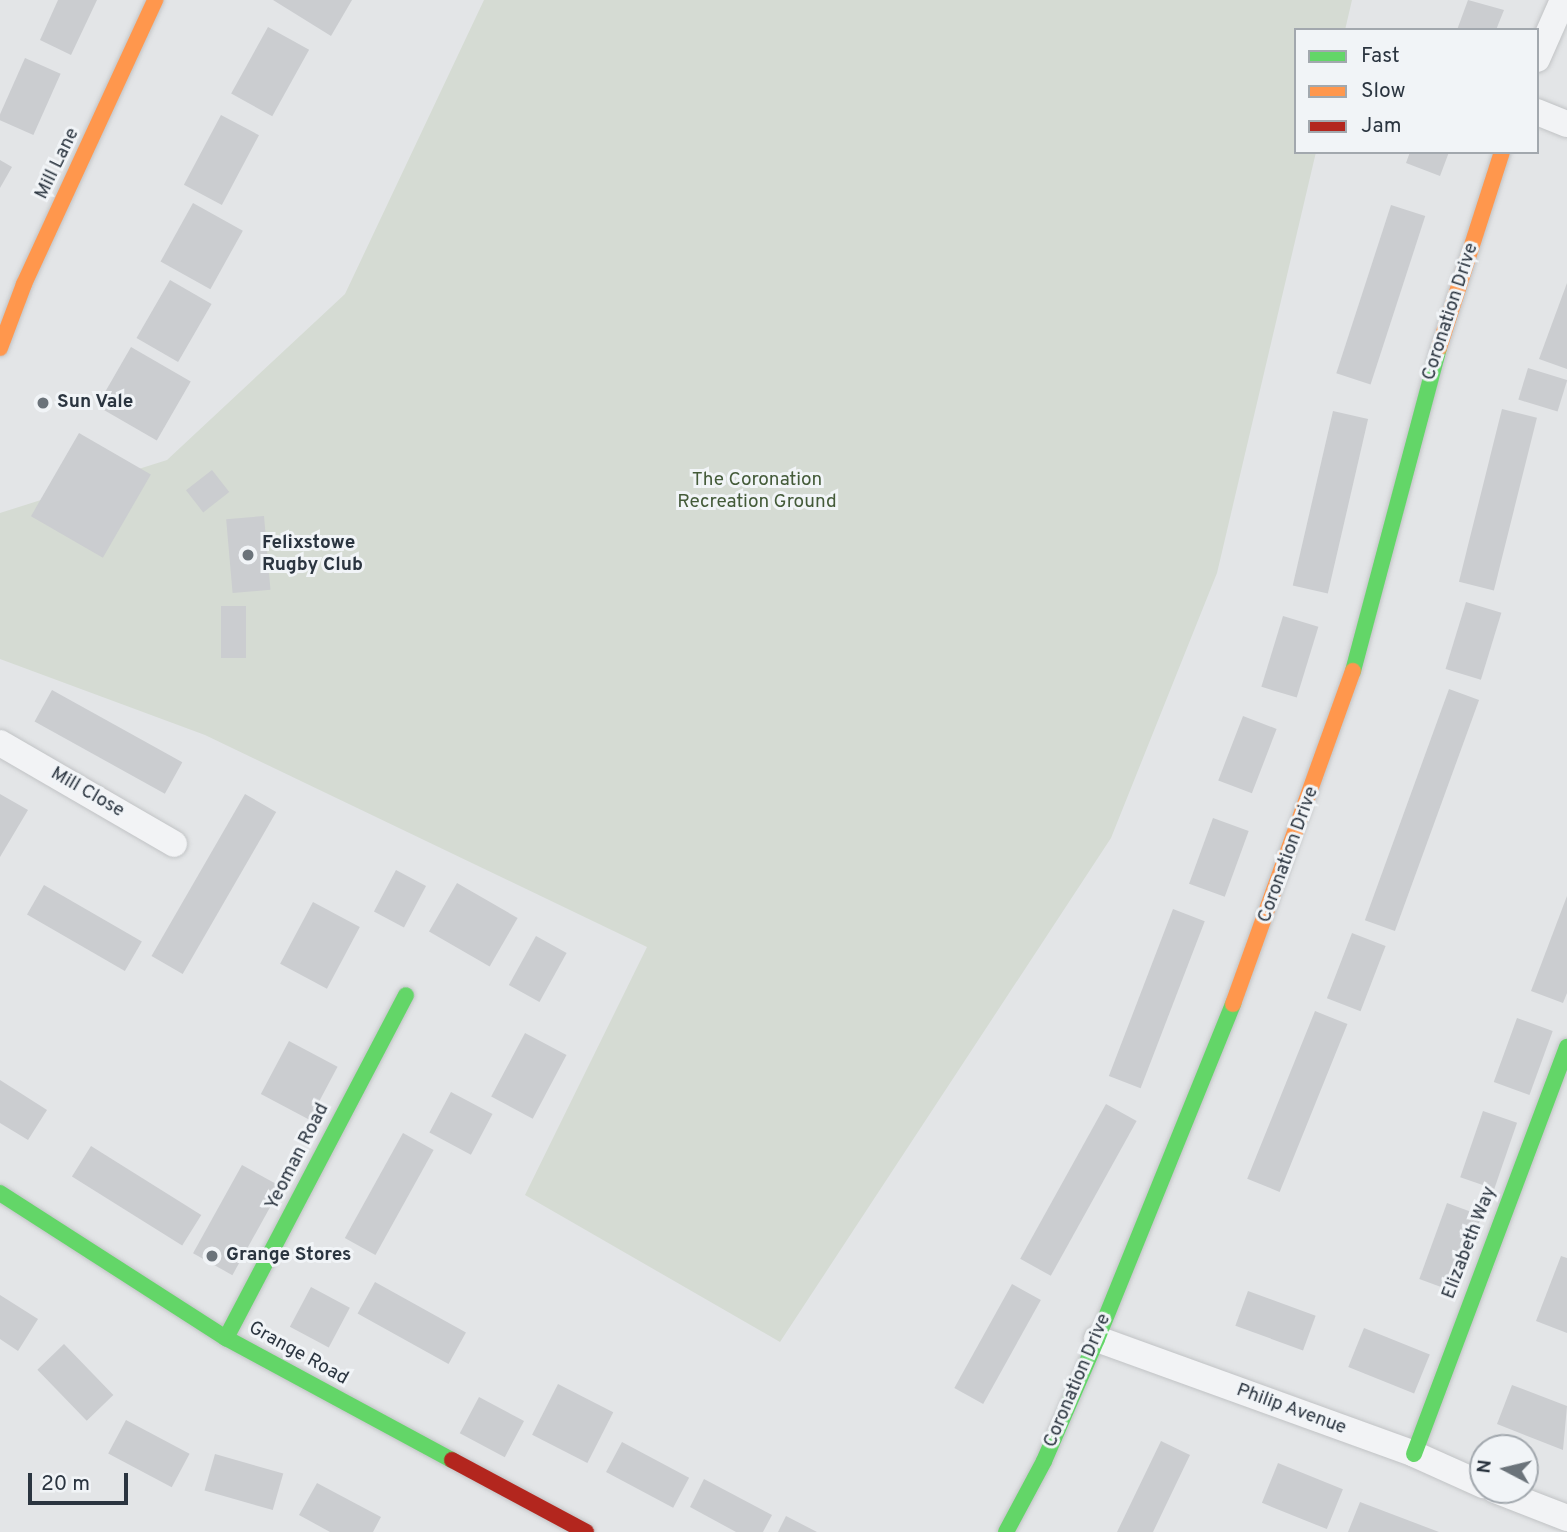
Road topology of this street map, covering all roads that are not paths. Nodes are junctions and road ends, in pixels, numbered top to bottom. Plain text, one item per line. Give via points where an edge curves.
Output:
1 (155, 0) edge
2 (1563, 0) edge
3 (1539, 54) edge
4 (1539, 114) edge
5 (1567, 124) edge
6 (1501, 154) edge
7 (0, 348) edge
8 (0, 743) edge
9 (174, 844) dead end
10 (406, 995) dead end
11 (1567, 1047) edge
12 (0, 1194) edge
13 (226, 1338) junction
14 (1097, 1339) junction
15 (1414, 1454) junction
16 (1469, 1479) edge
17 (1531, 1504) edge
18 (1567, 1518) edge
19 (586, 1532) edge
20 (1006, 1532) edge

1 - 7 street, Mill Lane via 24,284
2 - 3 street
4 - 5 street
6 - 14 street, Coronation Drive via 1423,400 1337,723 1188,1121
8 - 9 street, Mill Close
10 - 13 street, Yeoman Road
11 - 15 street, Elizabeth Way
12 - 13 street, Grange Road
13 - 19 street, Grange Road
14 - 15 street, Philip Avenue
14 - 20 street, Coronation Drive via 1044,1461
15 - 16 street, Philip Avenue
17 - 18 street

